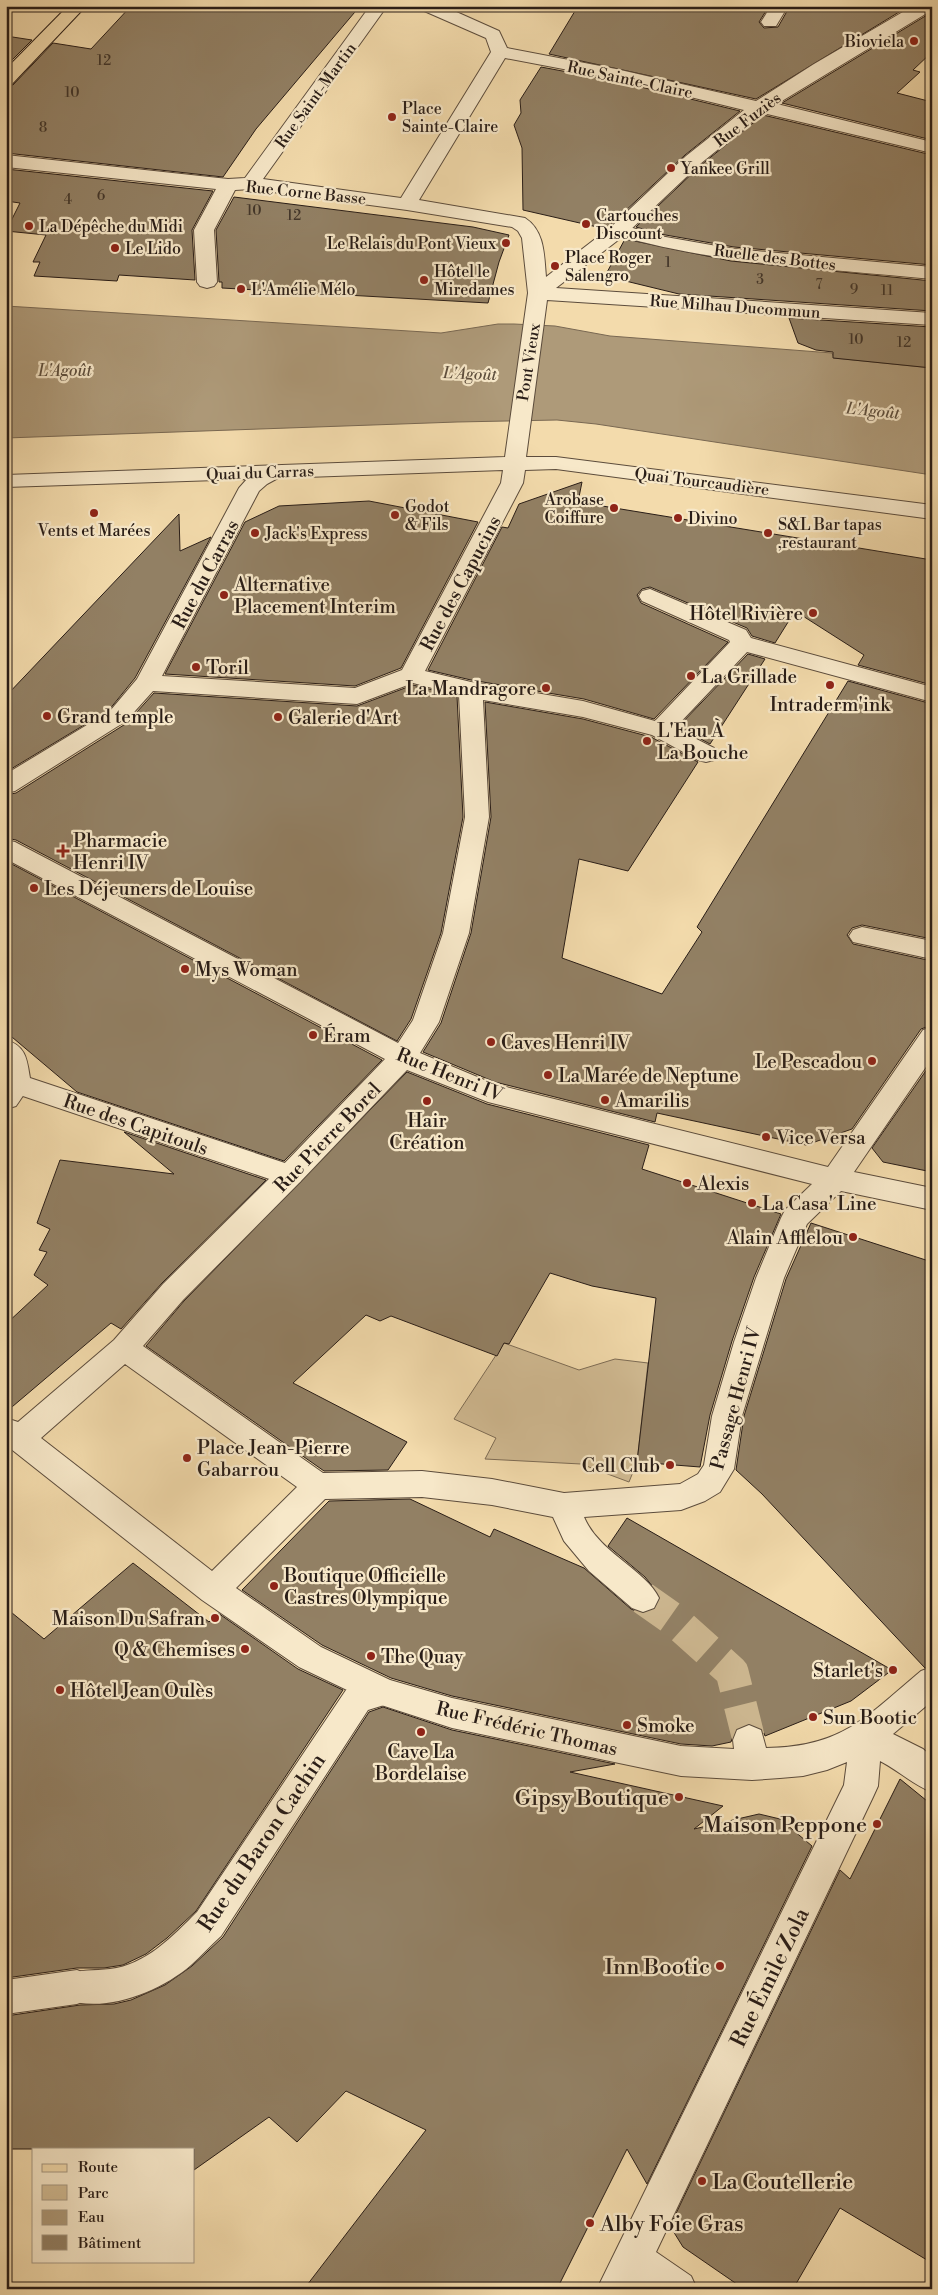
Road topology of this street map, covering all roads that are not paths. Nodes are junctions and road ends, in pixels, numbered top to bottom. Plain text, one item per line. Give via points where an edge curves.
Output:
1 (78, 6) edge
2 (378, 6) edge
3 (428, 6) edge
4 (780, 6) edge
5 (926, 6) edge
6 (770, 22) dead end
7 (500, 52) junction
8 (6, 80) edge
9 (759, 107) junction
10 (932, 148) edge
11 (6, 161) edge
12 (251, 183) junction
13 (228, 185) junction
14 (407, 204) junction
15 (619, 230) junction
16 (932, 273) edge
17 (207, 282) dead end
18 (538, 298) junction
19 (932, 319) edge
20 (514, 463) junction
21 (272, 472) junction
22 (6, 481) edge
23 (932, 512) edge
24 (650, 596) dead end
25 (742, 643) junction
26 (411, 675) junction
27 (146, 683) junction
28 (471, 690) junction
29 (932, 695) edge
30 (660, 730) junction
31 (706, 754) dead end
32 (6, 786) edge
33 (6, 848) edge
34 (862, 936) dead end
35 (932, 950) edge
36 (932, 1037) edge
37 (6, 1050) edge
38 (403, 1057) junction
39 (12, 1091) edge
40 (290, 1175) junction
41 (835, 1179) junction
42 (932, 1199) edge
43 (124, 1348) junction
44 (13, 1434) edge
45 (318, 1486) junction
46 (564, 1506) junction
47 (213, 1590) junction
48 (643, 1598) tunnel mouth
49 (932, 1681) edge
50 (384, 1692) junction
51 (866, 1737) junction
52 (932, 1777) edge
53 (6, 1997) edge
54 (624, 2274) edge
55 (678, 2289) edge

1 - 8 main road
2 - 12 street, Rue Saint-Martin
3 - 7 street via 493,36
4 - 6 street
5 - 9 street, Rue Fuziès
7 - 9 street, Rue Sainte-Claire via 616,74
7 - 14 street
9 - 10 street, Rue Sainte-Claire
9 - 15 street, Rue Fuziès via 693,160
11 - 13 street, Rue Corne Basse
12 - 13 street, Rue Corne Basse
12 - 14 street, Rue Corne Basse
13 - 17 street via 204,230
14 - 18 street, Rue Corne Basse via 518,222 526,227 532,238
15 - 16 street, Ruelle des Bottes via 716,251
15 - 18 street, Rue Fuziès
18 - 19 street, Rue Milhau Ducommun
18 - 20 street, Pont Vieux
20 - 21 street, Quai du Carras
20 - 23 street, Quai Tourcaudière via 556,463
20 - 26 street, Rue des Capucins via 512,484
21 - 22 street, Quai du Carras
21 - 27 street, Rue du Carras via 250,488
24 - 25 street via 738,635
25 - 29 street
25 - 30 street
26 - 27 street via 357,696
26 - 28 street
27 - 32 street, Rue du Carras via 118,716
28 - 30 street via 582,709
28 - 38 street, Rue Pierre Borel via 477,817 456,933 426,1022
30 - 31 street
33 - 38 street, Rue Henri IV
34 - 35 street
36 - 41 street, Passage Henri IV
37 - 39 street, Rue des Capitouls via 13,1056
38 - 40 street, Rue Pierre Borel
38 - 41 street, Rue Henri IV via 488,1092
39 - 40 street, Rue des Capitouls
40 - 43 street, Rue Pierre Borel via 173,1292
41 - 42 street, Rue Henri IV
41 - 46 street, Passage Henri IV via 795,1218 752,1333 727,1416 719,1469 709,1483 681,1497
43 - 44 street, Rue Pierre Borel
43 - 45 street
44 - 47 street
45 - 46 street, Passage Henri IV via 422,1484 492,1492
45 - 47 street
46 - 48 street via 575,1532 600,1562
47 - 50 street, Rue Frédéric Thomas via 310,1657
49 - 51 street
50 - 51 street, Rue Frédéric Thomas via 495,1724 659,1758 704,1763 750,1752 811,1759
50 - 53 street, Rue du Baron Cachin via 356,1700 209,1924 177,1956 138,1979 111,1986 77,1987
51 - 52 street via 911,1760
51 - 54 street, Rue Émile Zola via 862,1786
54 - 55 street

